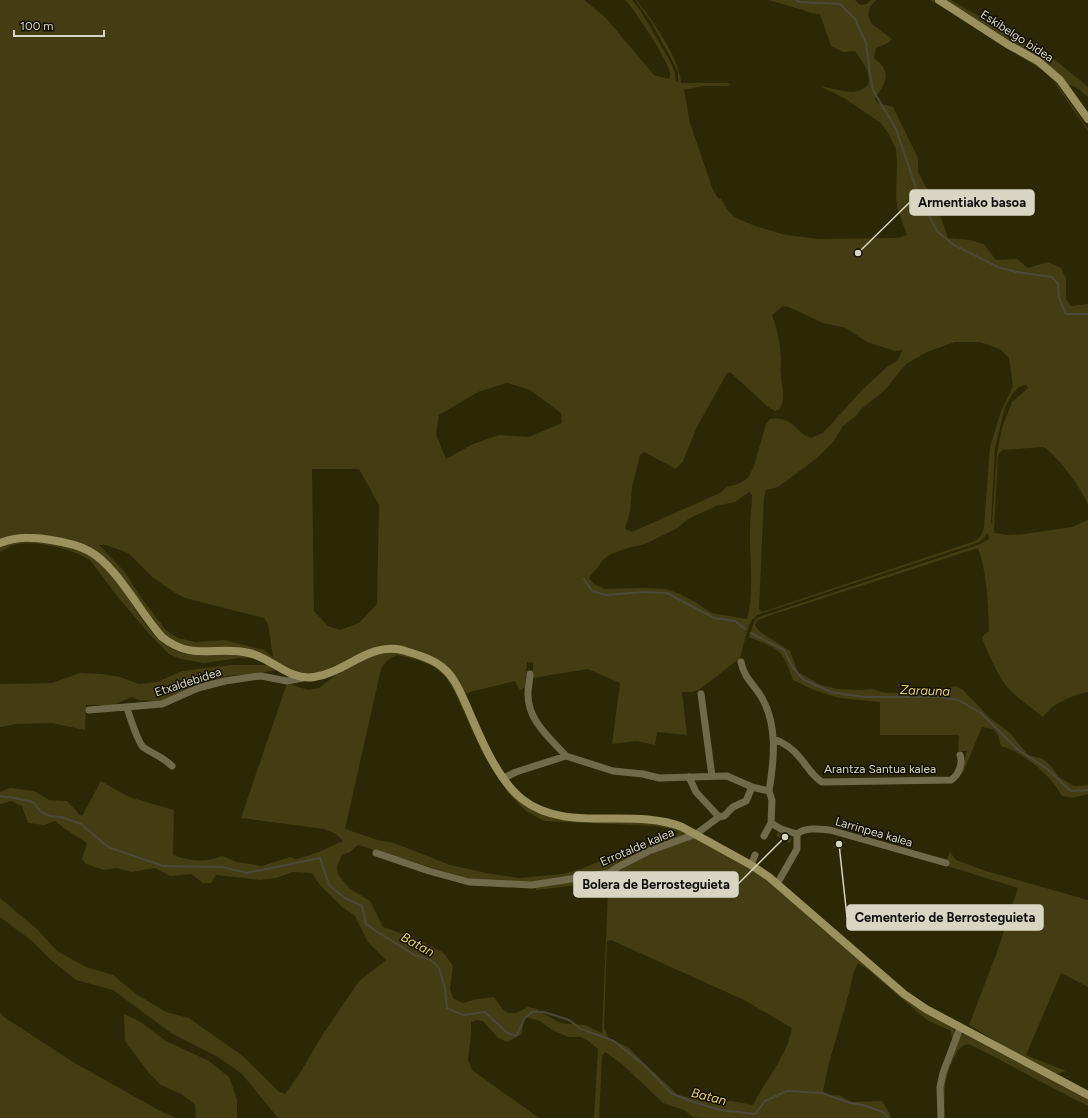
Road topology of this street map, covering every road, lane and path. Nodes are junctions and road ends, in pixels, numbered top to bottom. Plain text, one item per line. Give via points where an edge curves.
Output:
1 (939, 0) edge
2 (1088, 119) edge
3 (0, 543) edge
4 (741, 662) dead end
5 (530, 674) dead end
6 (304, 678) junction
7 (701, 694) dead end
8 (127, 707) junction
9 (89, 710) dead end
10 (774, 739) junction
11 (960, 755) dead end
12 (566, 756) junction
13 (172, 766) dead end
14 (712, 776) junction
15 (689, 777) junction
16 (504, 778) junction
17 (752, 786) junction
18 (770, 791) junction
19 (719, 817) junction
20 (771, 823) junction
21 (696, 834) junction
22 (797, 834) junction
23 (764, 836) dead end
24 (376, 853) dead end
25 (755, 855) dead end
26 (946, 863) dead end
27 (751, 865) junction
28 (777, 884) junction
29 (960, 1028) junction
30 (1088, 1096) edge
31 (942, 1118) edge

1 - 2 street, Eskibelgo bidea via 1038,61 1060,80
3 - 6 street via 14,538 29,537 60,542 89,551 111,570 156,631 169,643 191,651 248,652 288,673
4 - 10 street via 742,670 762,699
5 - 12 street via 528,693 535,720
6 - 8 street, Etxaldebidea via 287,681 261,676 225,681 198,688 162,704
6 - 16 street via 330,673 382,649 402,650 434,662 446,670 458,686 485,748
7 - 14 street
8 - 9 street, Etxaldebidea
8 - 13 street via 142,746
10 - 11 street, Arantza Santua kalea via 784,742 822,782 951,780 956,777 962,760
10 - 18 street
12 - 15 street via 613,771 658,778
12 - 16 street
14 - 15 street
14 - 17 street via 727,776
15 - 19 street via 696,792
16 - 21 street via 522,799 552,814 654,819 672,823
17 - 18 street
17 - 19 street, Errotalde kalea via 746,801
18 - 20 street
19 - 21 street, Errotalde kalea
20 - 22 street
20 - 23 street
21 - 24 street, Errotalde kalea via 649,851 609,873 532,885 469,882
21 - 27 street
22 - 26 street, Larrinpea kalea via 802,830 830,830
22 - 28 street via 797,849
25 - 27 street
27 - 28 street
28 - 29 street via 904,994
29 - 30 street
29 - 31 street via 940,1087

